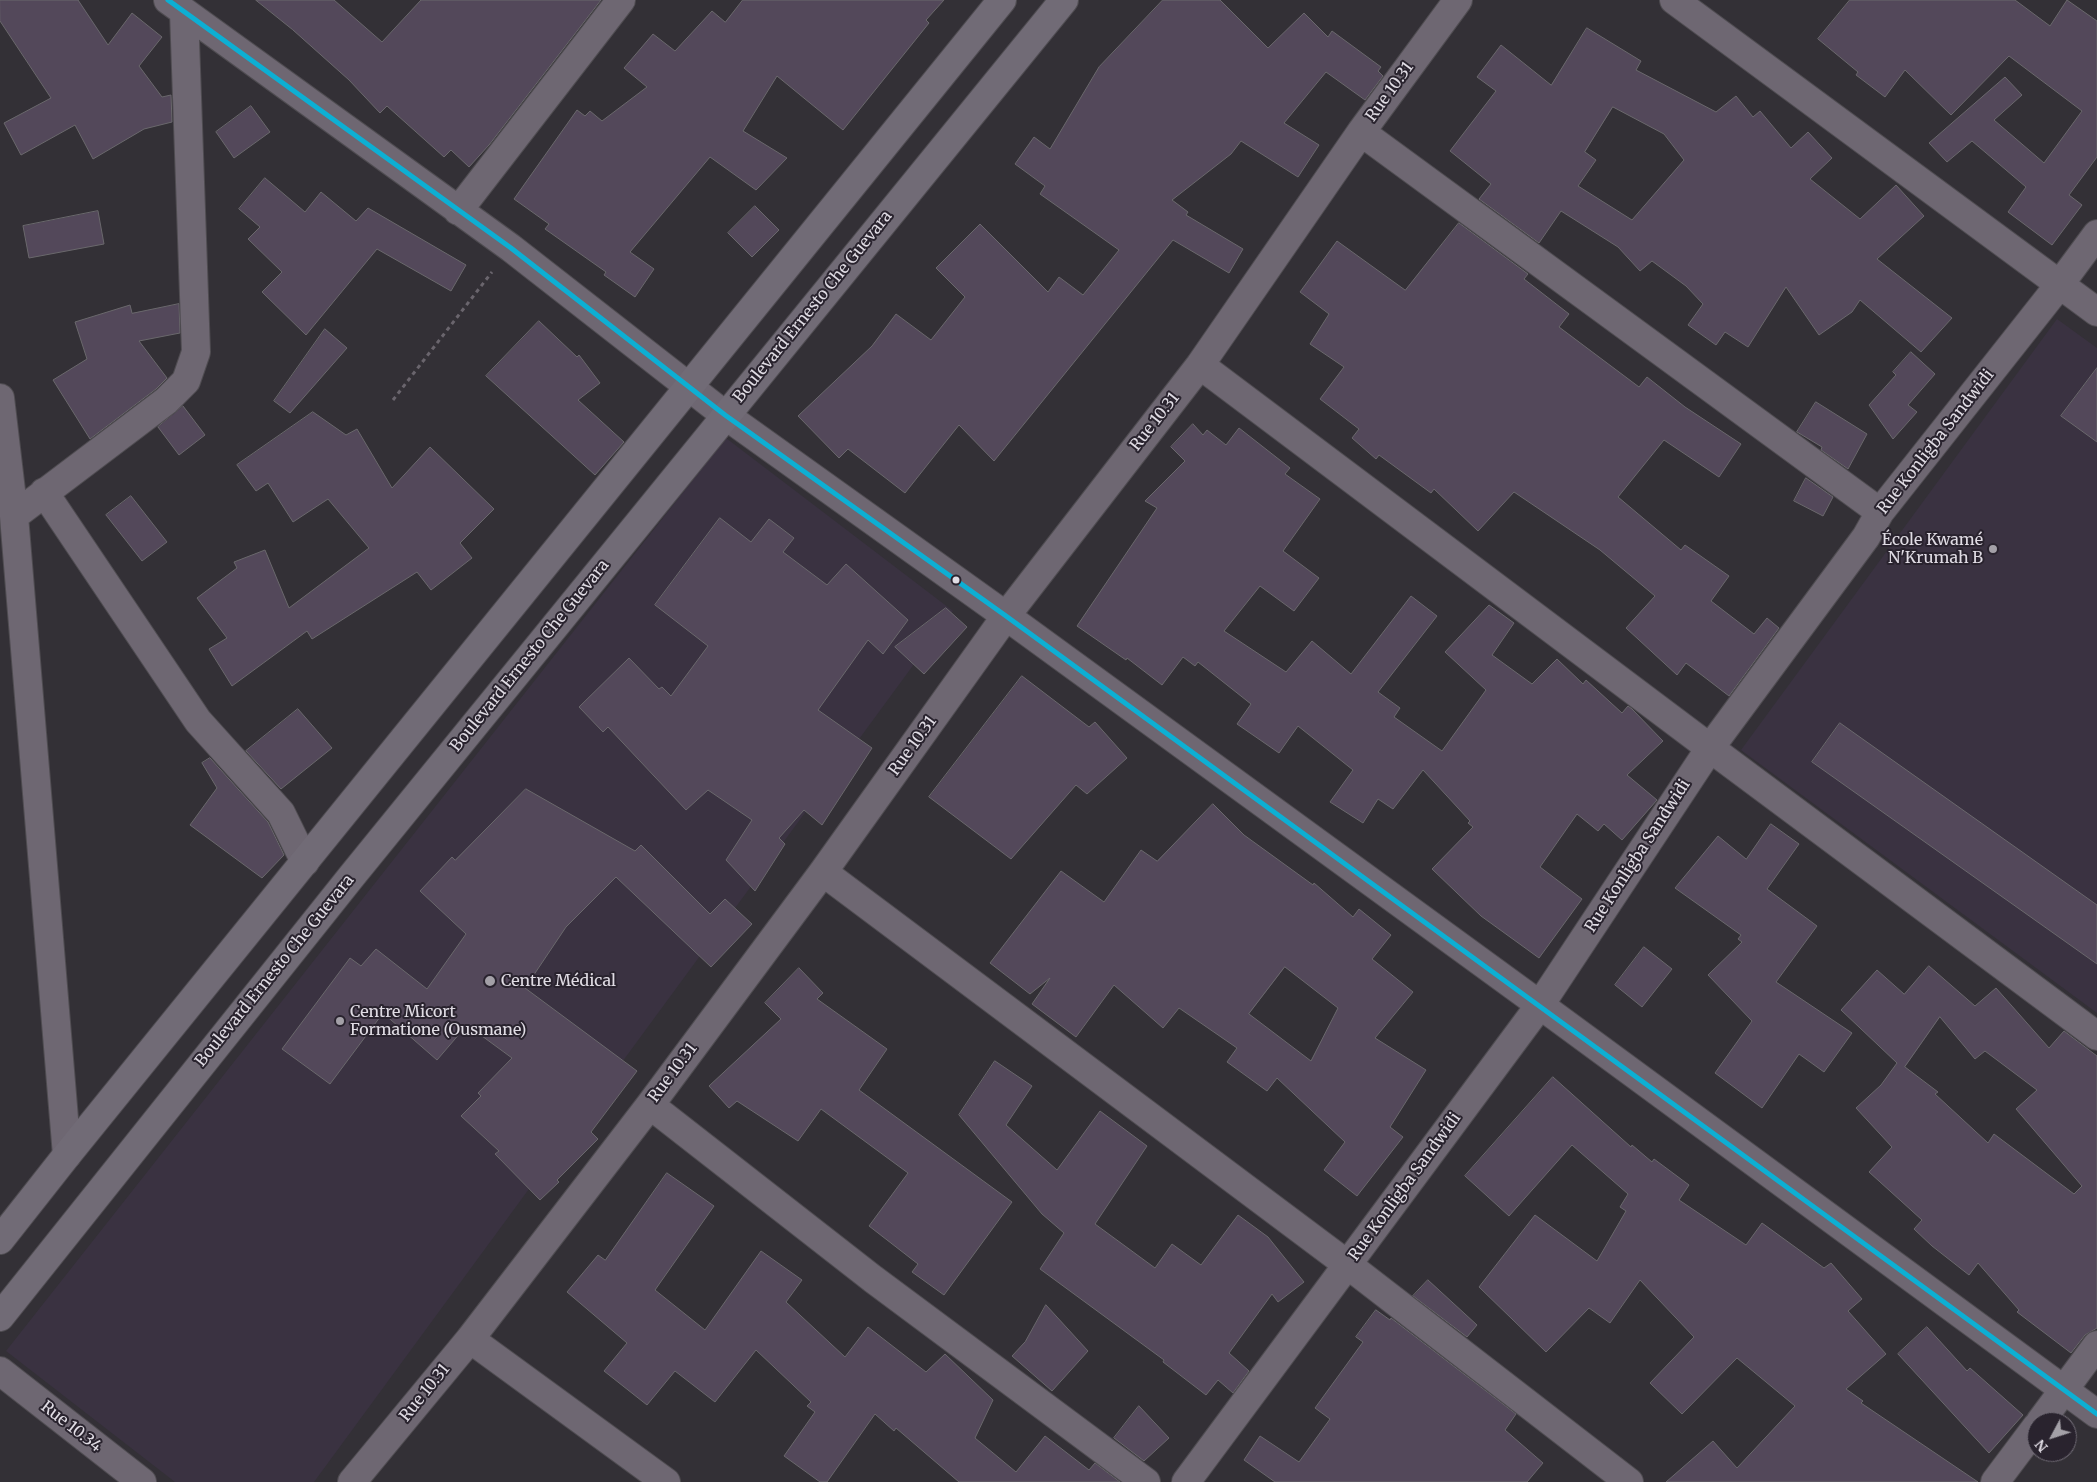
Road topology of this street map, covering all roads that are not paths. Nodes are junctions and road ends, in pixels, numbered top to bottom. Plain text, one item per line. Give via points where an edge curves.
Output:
1 (621, 0) edge
2 (1002, 0) edge
3 (1064, 0) edge
4 (1458, 0) edge
5 (1674, 0) edge
6 (176, 6) edge
7 (1361, 132) junction
8 (458, 210) junction
9 (2097, 234) edge
10 (2060, 284) junction
11 (2097, 312) edge
12 (1200, 365) junction
13 (689, 388) junction
14 (0, 398) edge
15 (725, 415) junction
16 (44, 492) junction
17 (1880, 512) junction
18 (14, 516) junction
19 (1006, 616) junction
20 (1710, 748) junction
21 (306, 862) junction
22 (823, 872) junction
23 (1540, 1005) junction
24 (2097, 1036) edge
25 (650, 1106) junction
26 (67, 1155) junction
27 (0, 1240) edge
28 (1348, 1265) junction
29 (0, 1316) edge
30 (470, 1339) junction
31 (2097, 1345) edge
32 (0, 1371) edge
33 (2064, 1389) junction
34 (2047, 1412) edge
35 (2097, 1414) edge
36 (2027, 1440) edge
37 (142, 1482) edge
38 (352, 1482) edge
39 (666, 1482) edge
40 (1146, 1482) edge
41 (1186, 1482) edge
42 (1629, 1482) edge
43 (1996, 1482) edge

1 - 8 street
2 - 13 main road
3 - 15 main road, Boulevard Ernesto Che Guevara
4 - 7 street, Rue 10.31
5 - 10 street
6 - 8 street
6 - 16 street via 196,352 186,381 166,401
7 - 12 street, Rue 10.31
7 - 17 street
8 - 13 street
9 - 10 street, Rue Konligba Sandwidi
10 - 11 street
10 - 17 street, Rue Konligba Sandwidi
12 - 19 street, Rue 10.31
12 - 20 street
13 - 15 street
13 - 21 main road
14 - 18 street
15 - 19 street
15 - 29 main road, Boulevard Ernesto Che Guevara
16 - 18 street
16 - 21 street via 198,721 281,813
17 - 20 street, Rue Konligba Sandwidi via 1866,537
18 - 26 street
19 - 22 street, Rue 10.31
19 - 23 street
20 - 23 street, Rue Konligba Sandwidi
20 - 24 street
21 - 26 main road
22 - 25 street, Rue 10.31
22 - 28 street
23 - 28 street, Rue Konligba Sandwidi
23 - 33 street
25 - 30 street, Rue 10.31
25 - 40 street via 872,1279
26 - 27 main road
28 - 41 street, Rue Konligba Sandwidi
28 - 42 street
30 - 38 street, Rue 10.31
30 - 39 street
31 - 33 street
32 - 37 street, Rue 10.34
33 - 34 street
33 - 35 street
36 - 43 street

